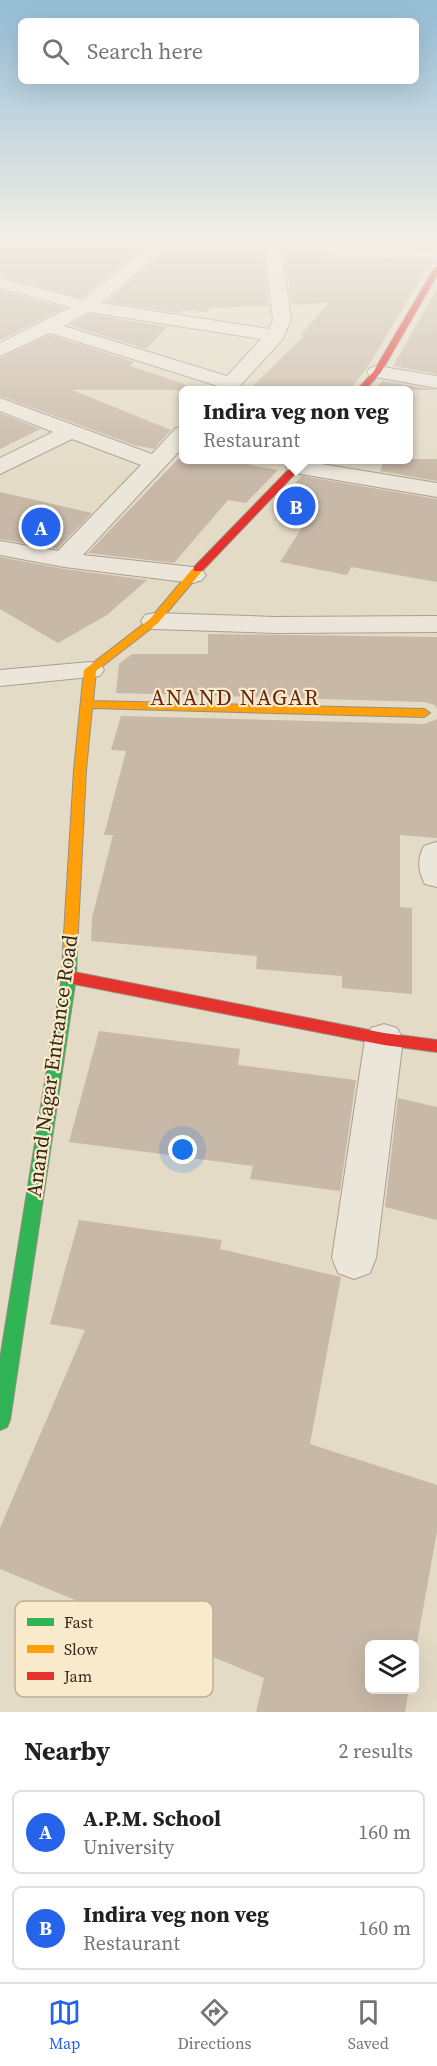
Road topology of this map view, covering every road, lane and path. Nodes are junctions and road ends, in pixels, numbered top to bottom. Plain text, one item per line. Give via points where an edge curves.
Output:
1 (65, 318) edge
2 (162, 318) edge
3 (282, 318) edge
4 (409, 318) edge
5 (49, 327) junction
6 (275, 336) junction
7 (0, 350) edge
8 (377, 372) junction
9 (437, 381) edge
10 (225, 386) edge
11 (229, 386) edge
12 (365, 386) edge
13 (0, 404) edge
14 (71, 431) junction
15 (179, 438) edge
16 (155, 463) junction
17 (299, 464) edge
18 (305, 464) edge
19 (0, 467) edge
20 (437, 490) edge
21 (0, 548) edge
22 (64, 560) junction
23 (193, 575) junction
24 (154, 621) junction
25 (437, 624) edge
26 (90, 670) junction
27 (0, 678) edge
28 (87, 704) junction
29 (424, 713) dead end
30 (69, 976) junction
31 (384, 1038) junction
32 (437, 1046) edge
33 (354, 1258) dead end
34 (7, 1327) edge
35 (0, 1420) edge

1 - 5 street
2 - 6 street
3 - 6 street
4 - 8 street
5 - 7 street
5 - 10 street
6 - 11 street
8 - 9 street
8 - 12 street
13 - 14 street
14 - 16 street
14 - 19 street
15 - 16 street
16 - 22 street
17 - 23 street
18 - 20 street
21 - 22 street
22 - 23 street
23 - 24 street
24 - 25 street
24 - 26 street
26 - 27 street
26 - 28 street, Anand Nagar Entrance Road
28 - 29 street
28 - 30 street, Anand Nagar Entrance Road
30 - 31 street
30 - 34 street, Anand Nagar Entrance Road
31 - 32 street
31 - 33 street
34 - 35 street, Anand Nagar Entrance Road

